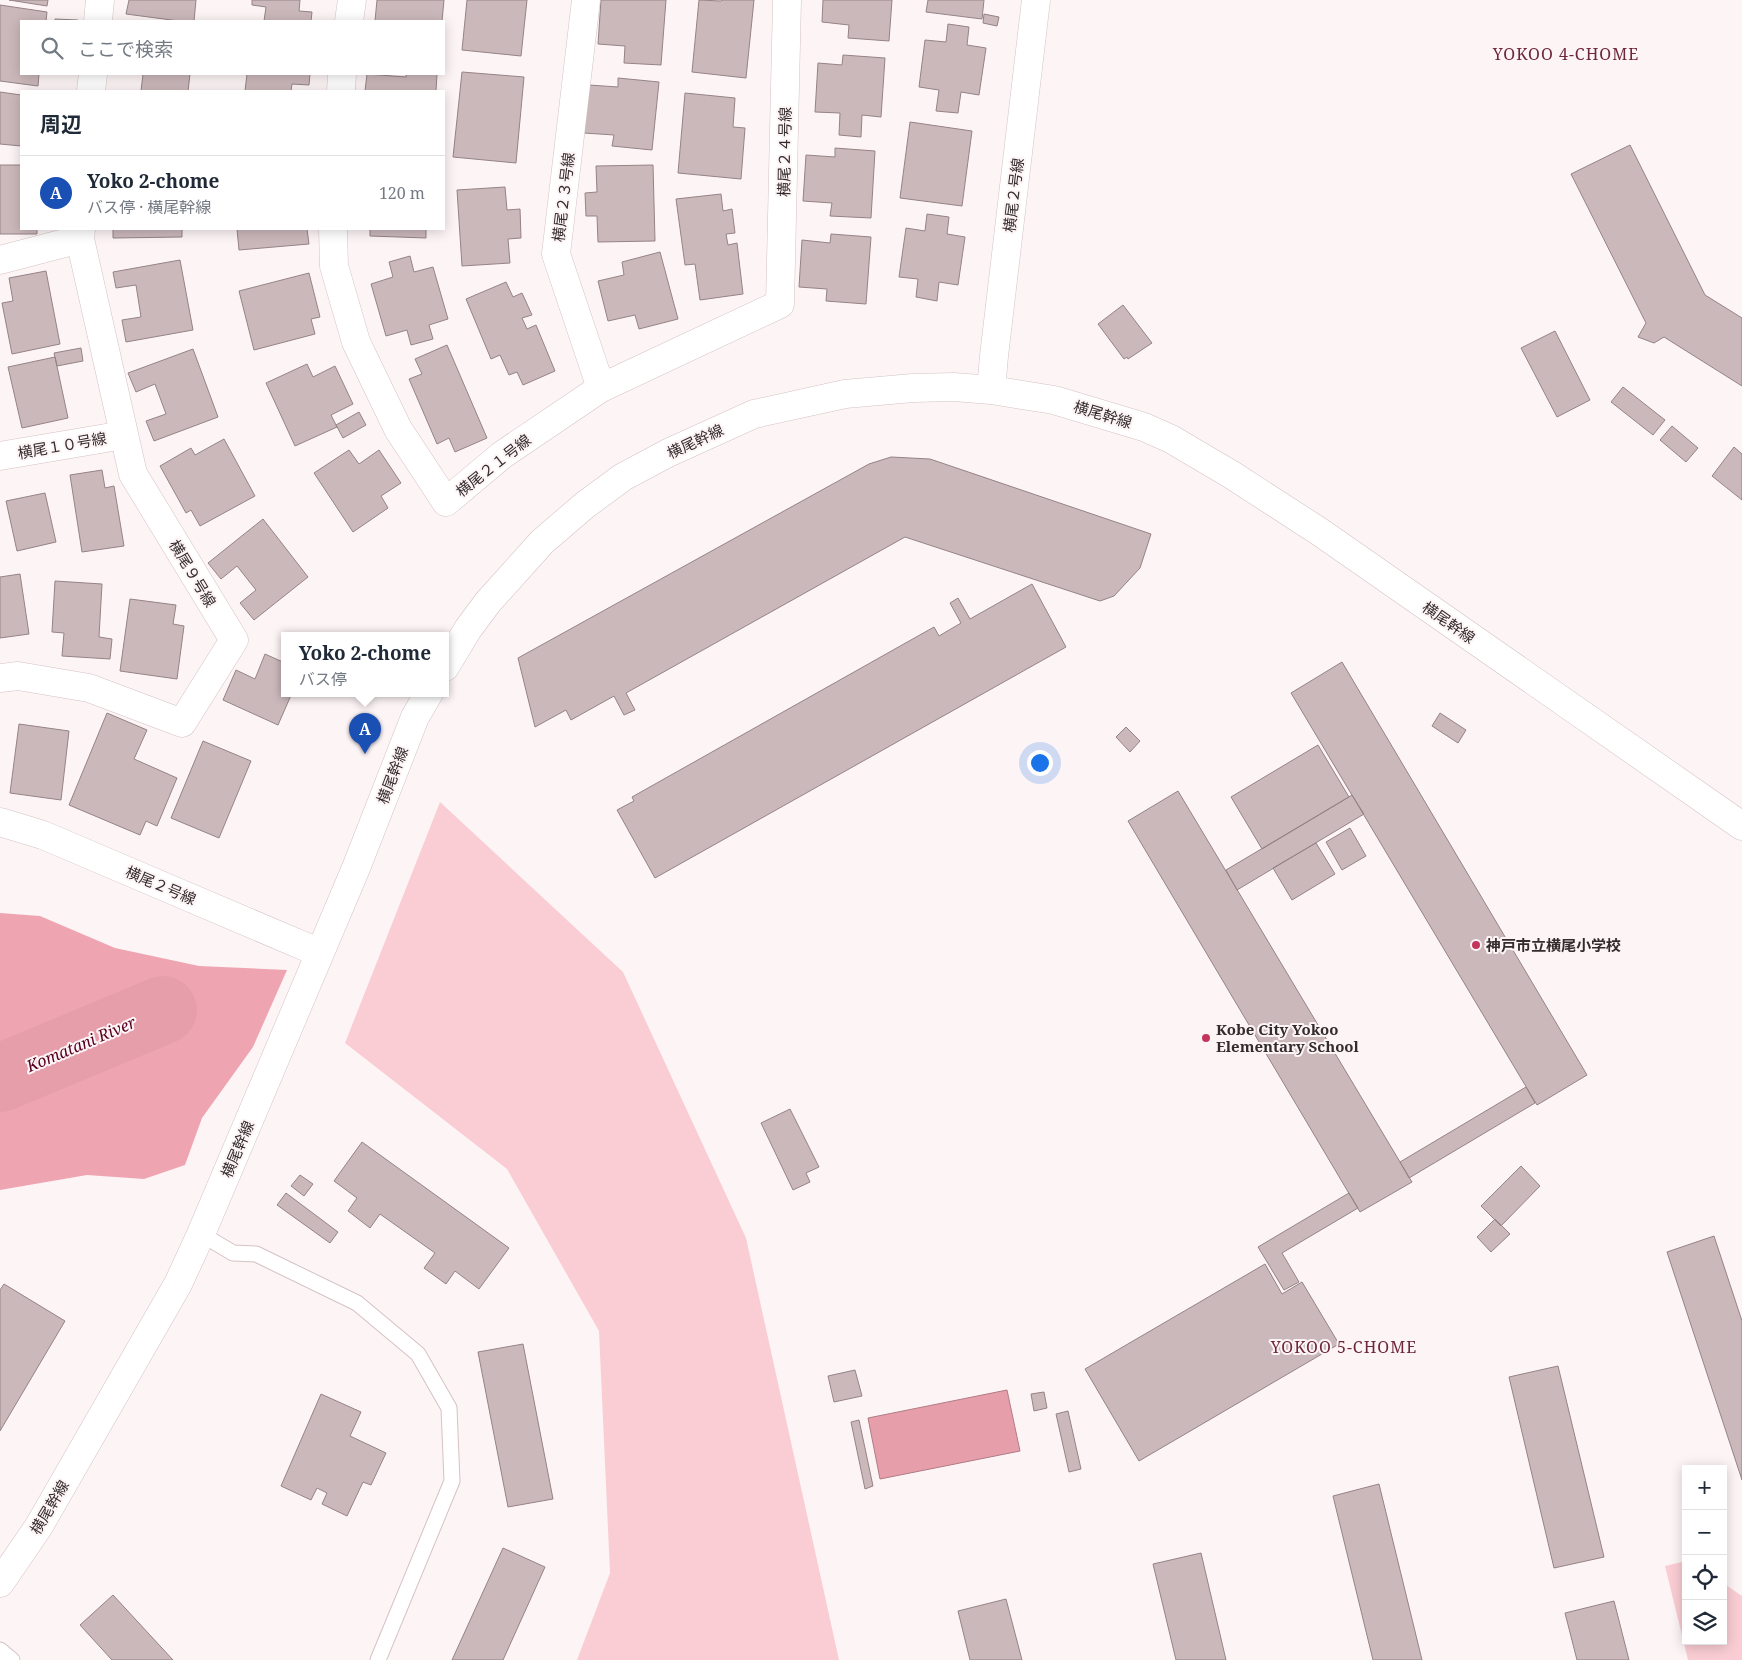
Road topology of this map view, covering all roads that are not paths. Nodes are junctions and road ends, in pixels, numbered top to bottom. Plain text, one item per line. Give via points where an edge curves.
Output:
1 (100, 0) edge
2 (352, 0) edge
3 (586, 0) edge
4 (787, 0) edge
5 (1036, 0) edge
6 (98, 20) edge
7 (349, 20) edge
8 (93, 75) edge
9 (342, 75) edge
10 (91, 90) edge
11 (341, 90) edge
12 (333, 230) edge
13 (81, 234) edge
14 (0, 260) edge
15 (780, 304) joint
16 (601, 388) junction
17 (991, 390) junction
18 (124, 435) junction
19 (0, 456) edge
20 (449, 660) edge
21 (0, 678) edge
22 (427, 697) edge
23 (0, 822) edge
24 (1742, 826) edge
25 (320, 953) junction
26 (201, 1234) junction
27 (0, 1583) edge
28 (0, 1650) edge
29 (12, 1660) edge
30 (378, 1660) edge

1 - 6 street
2 - 7 street
3 - 16 street, 横尾２３号線 via 556,254
4 - 15 street, 横尾２４号線
5 - 17 street, 横尾２号線
8 - 10 street
9 - 11 street
12 - 16 street, 横尾２１号線 via 334,266 356,342 398,429 446,502 502,455
13 - 14 street
13 - 18 street, 横尾９号線
15 - 16 street, 横尾２１号線
17 - 20 street, 横尾幹線 via 946,387 845,394 754,414 668,453 623,477 542,542 488,602
17 - 24 street, 横尾幹線 via 1054,400 1144,427 1210,461 1320,532
18 - 19 street, 横尾１０号線
18 - 21 street, 横尾９号線 via 132,474 234,640 182,723 89,688 18,676
22 - 25 street, 横尾幹線 via 415,716
23 - 25 street, 横尾２号線 via 43,835
25 - 26 street, 横尾幹線
26 - 27 street, 横尾幹線 via 178,1284 54,1500
26 - 30 lane via 233,1253 256,1254 357,1304 418,1354 449,1408 452,1481
28 - 29 lane

